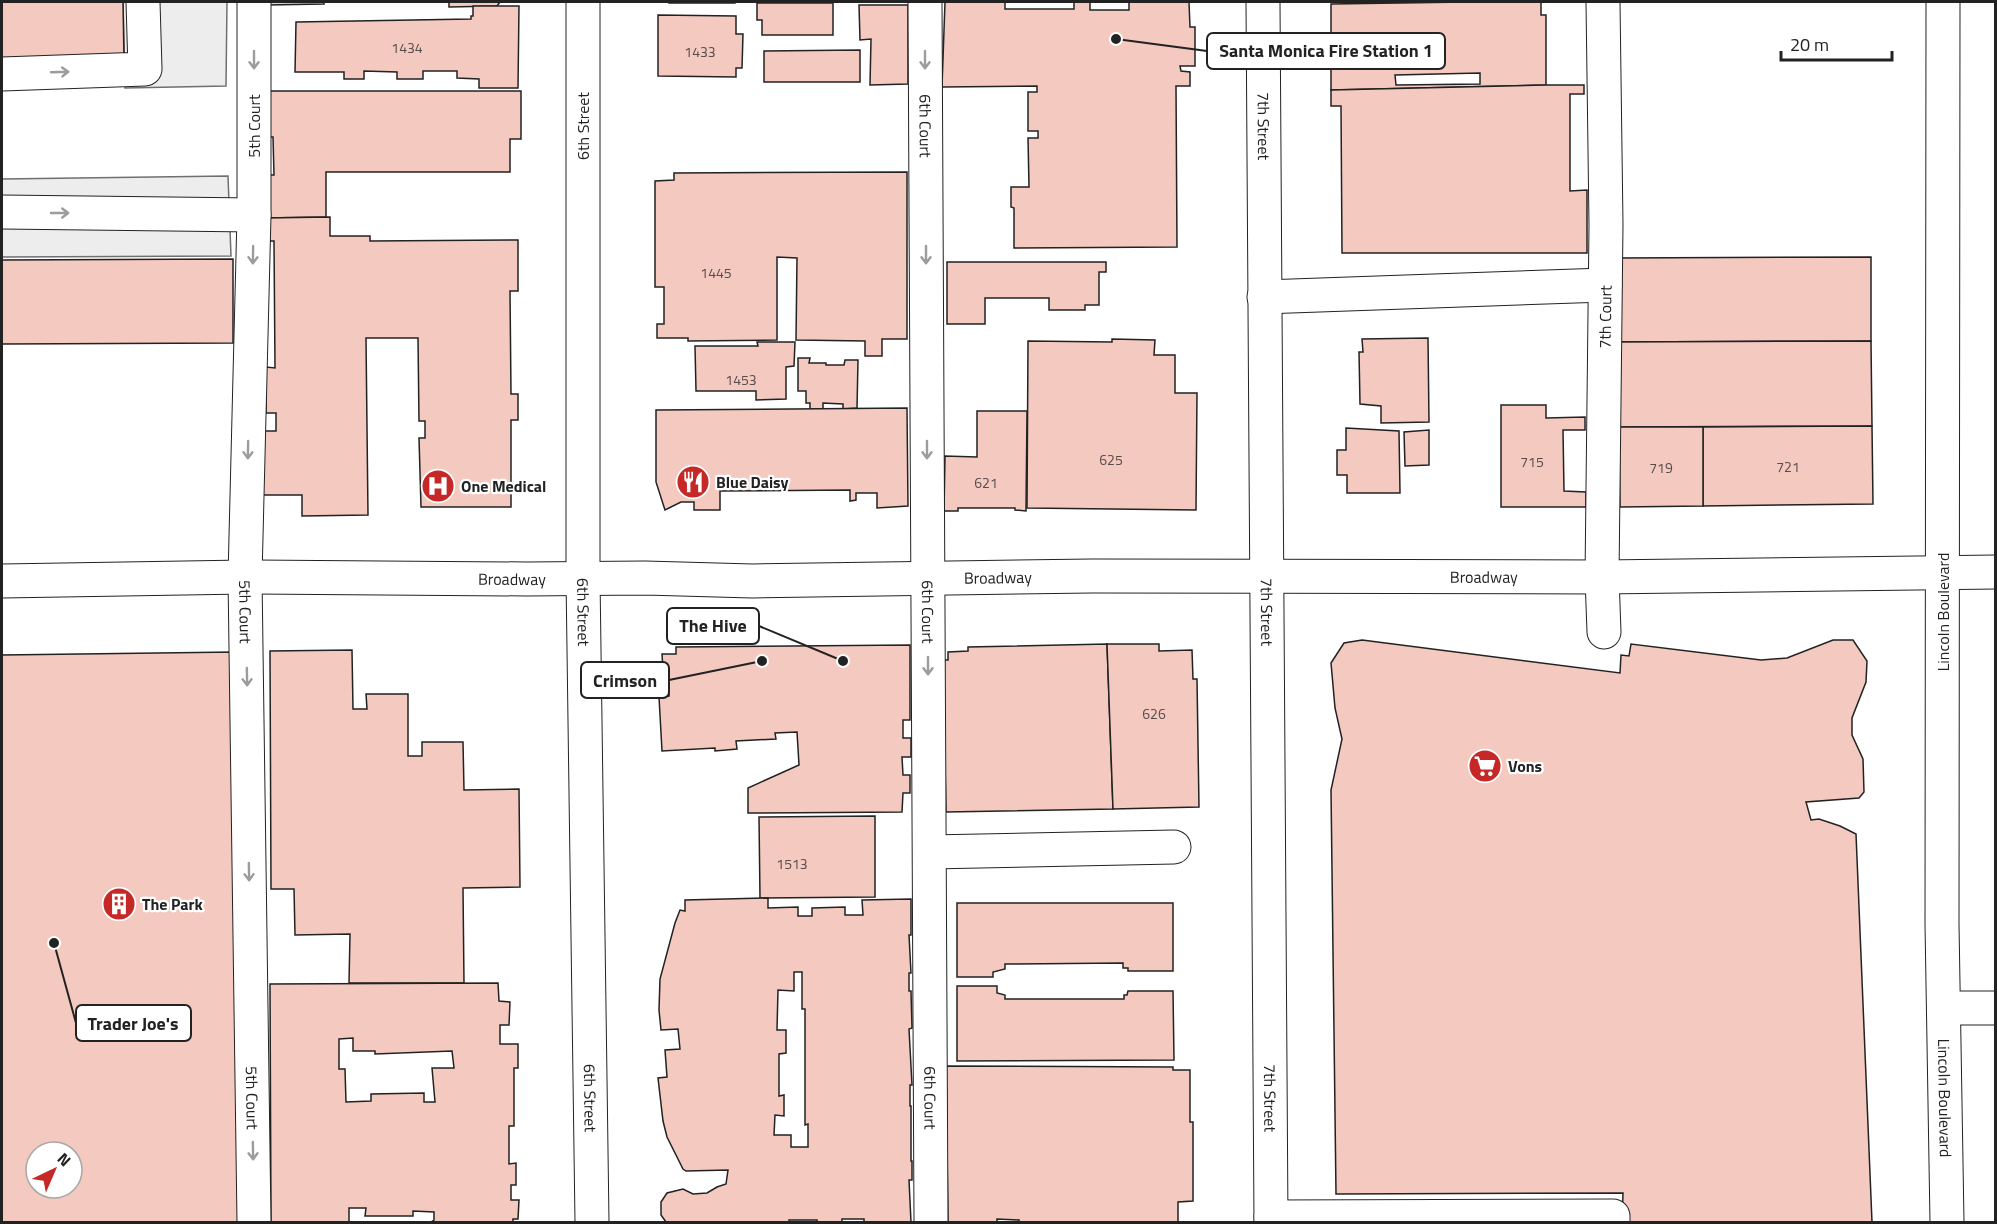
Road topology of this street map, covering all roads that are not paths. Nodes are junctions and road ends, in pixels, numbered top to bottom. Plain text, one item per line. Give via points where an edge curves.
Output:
1 (143, 2) edge
2 (254, 2) edge
3 (583, 2) edge
4 (925, 2) edge
5 (1263, 2) edge
6 (1603, 2) edge
7 (1943, 2) edge
8 (2, 74) edge
9 (2, 212) edge
10 (254, 215) junction
11 (1605, 285) junction
12 (1264, 297) junction
13 (1995, 572) edge
14 (1942, 573) junction
15 (1266, 575) junction
16 (245, 577) junction
17 (928, 577) junction
18 (1602, 577) junction
19 (583, 578) junction
20 (2, 581) edge
21 (1604, 632) dead end
22 (1174, 847) dead end
23 (930, 852) junction
24 (1944, 1008) junction
25 (1995, 1008) edge
26 (1613, 1219) edge
27 (1271, 1220) edge
28 (254, 1222) edge
29 (592, 1222) edge
30 (931, 1222) edge
31 (1947, 1222) edge

8 -> 1 street via 144,69
2 -> 10 street, 5th Court
3 - 19 street, 6th Street
4 -> 17 street, 6th Court
5 - 12 street, 7th Street
6 - 11 street, 7th Court
7 - 14 street, Lincoln Boulevard
9 -> 10 street
10 -> 16 street, 5th Court
11 - 12 street
11 - 18 street, 7th Court
12 - 15 street, 7th Street
13 - 14 street, Broadway
14 - 18 street, Broadway
14 - 24 street, Lincoln Boulevard
15 - 17 street, Broadway
15 - 18 street, Broadway
15 - 27 street, 7th Street
16 - 19 street, Broadway
16 - 20 street, Broadway
16 -> 28 street, 5th Court
17 - 19 street, Broadway via 752,581
17 -> 23 street, 6th Court
18 - 21 street, 7th Court
19 - 29 street, 6th Street
22 - 23 street
23 - 30 street, 6th Court
24 - 25 street
24 - 31 street, Lincoln Boulevard
26 - 27 street

